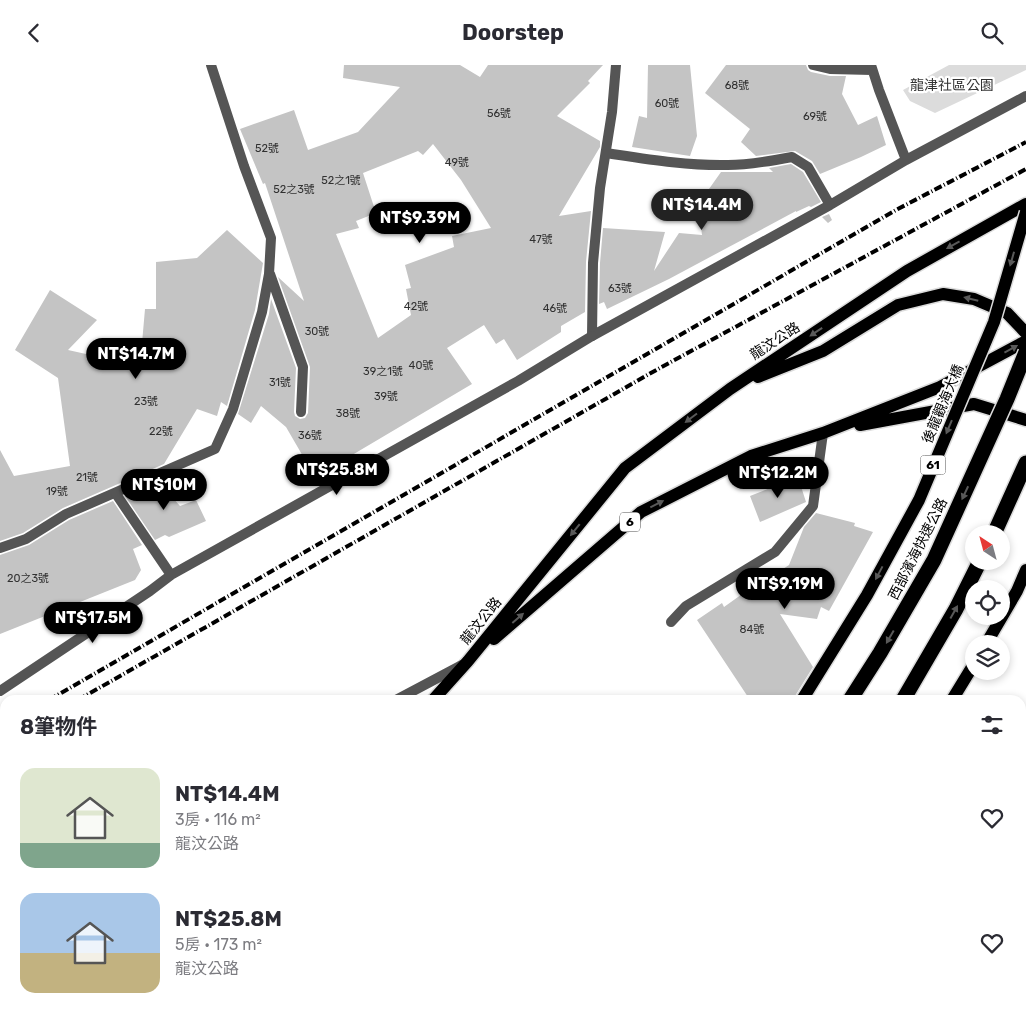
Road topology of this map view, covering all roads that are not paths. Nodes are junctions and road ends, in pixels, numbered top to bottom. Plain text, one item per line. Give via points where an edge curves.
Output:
1 (211, 65) edge
2 (616, 65) edge
3 (813, 65) edge
4 (871, 67) edge
5 (1026, 96) edge
6 (606, 153) junction
7 (906, 160) junction
8 (1026, 204) edge
9 (830, 205) junction
10 (1026, 212) edge
11 (269, 273) junction
12 (1026, 333) edge
13 (592, 336) junction
14 (1026, 341) edge
15 (1026, 352) edge
16 (730, 389) junction
17 (301, 412) dead end
18 (1026, 420) edge
19 (823, 433) junction
20 (1026, 463) edge
21 (116, 494) junction
22 (998, 525) edge
23 (0, 548) edge
24 (976, 570) edge
25 (1026, 570) edge
26 (170, 575) junction
27 (671, 622) dead end
28 (991, 635) edge
29 (468, 661) junction
30 (965, 679) edge
31 (0, 691) edge
32 (405, 695) edge
33 (437, 695) edge
34 (444, 695) edge
35 (805, 695) edge
36 (853, 695) edge
37 (906, 695) edge
38 (955, 695) edge

1 - 11 street via 271,237
2 - 6 street
3 - 4 street via 830,69
4 - 7 street
5 - 7 street
6 - 9 street via 671,163 728,165 792,157 808,167
6 - 13 street via 593,263
7 - 9 street
8 -> 16 main road, 龍汶公路 via 906,271
9 - 13 street
10 -> 35 main road, 後龍觀海大橋 / 61, bridge via 994,322 919,500 867,595
11 - 17 street via 303,367
11 - 21 street via 262,313 233,409 215,449
12 -> 16 main road via 1007,313 974,299 943,294 898,305 823,351
13 - 26 street via 518,381
19 -> 14 main road, 龍汶公路 / 6 via 940,387
15 -> 36 highway, 西部濱海快速公路, bridge via 1008,399 934,560
16 -> 29 main road, 龍汶公路 via 625,469
18 - 19 main road via 974,404
19 - 27 street via 813,506 775,552 686,606
29 -> 19 main road, 龍汶公路 / 6 via 641,512 751,456
20 - 22 highway
21 - 23 street via 66,514 26,539
21 - 26 street
37 -> 24 highway
25 - 28 main road
26 - 31 street
29 - 32 street
29 - 33 main road
29 - 34 main road
30 - 38 main road

